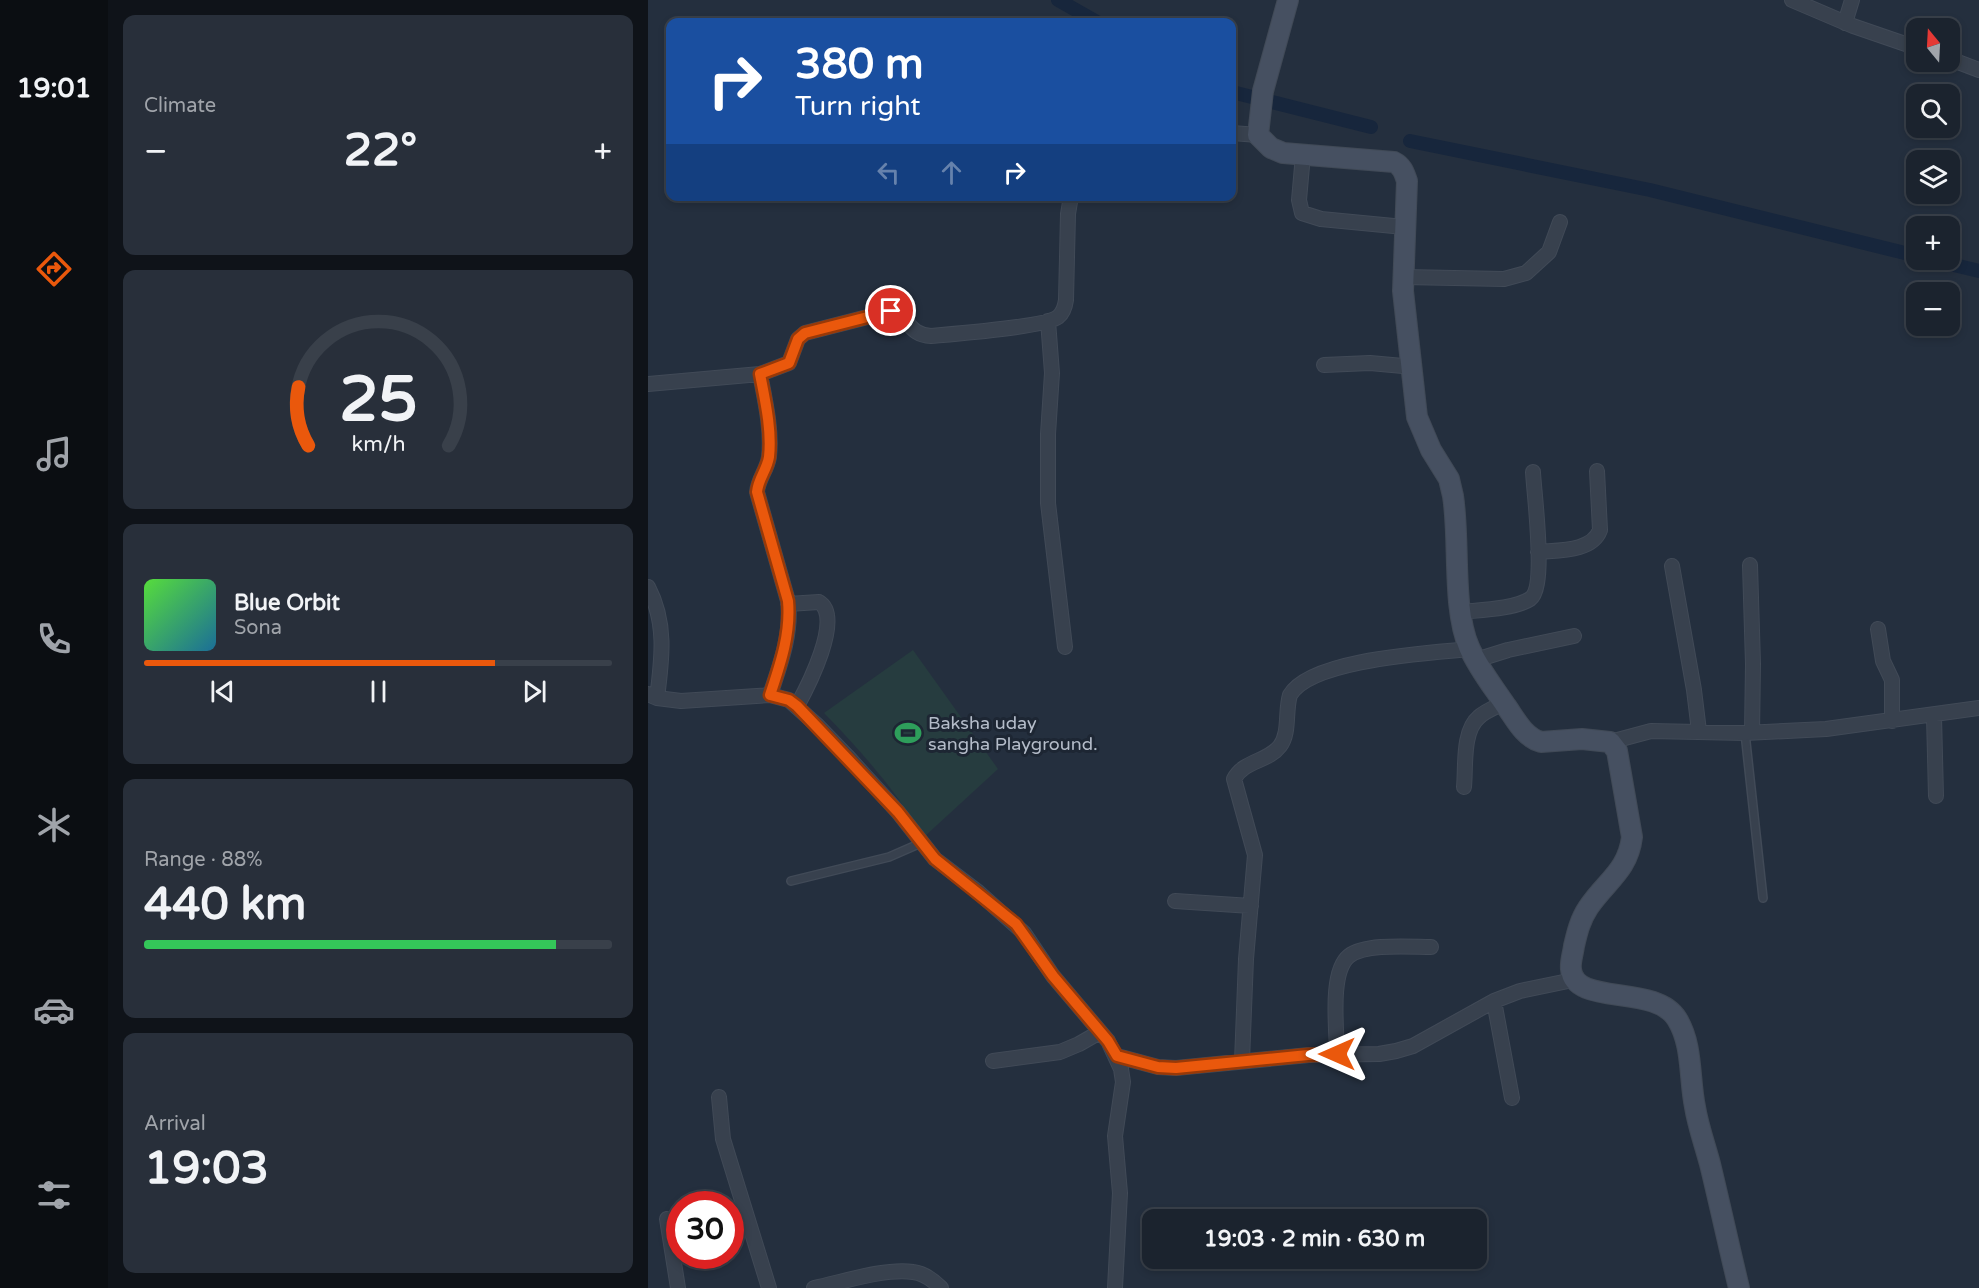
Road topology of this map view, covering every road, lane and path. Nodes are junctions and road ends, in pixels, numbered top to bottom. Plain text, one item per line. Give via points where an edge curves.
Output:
1 (1288, 0) edge
2 (1792, 0) edge
3 (1852, 0) edge
4 (1845, 23) junction
5 (1906, 44) edge
6 (1960, 63) edge
7 (1979, 70) edge
8 (1258, 129) junction
9 (1236, 132) edge
10 (1303, 155) junction
11 (1070, 201) edge
12 (1560, 222) dead end
13 (1404, 227) junction
14 (1404, 277) junction
15 (1048, 321) junction
16 (1324, 365) dead end
17 (1414, 367) junction
18 (760, 374) junction
19 (648, 384) edge
20 (1597, 471) dead end
21 (1533, 472) dead end
22 (1538, 552) junction
23 (1750, 565) dead end
24 (1672, 566) dead end
25 (648, 586) edge
26 (788, 604) junction
27 (1461, 612) junction
28 (1878, 629) dead end
29 (1574, 636) dead end
30 (1065, 647) dead end
31 (1473, 654) junction
32 (770, 695) junction
33 (652, 696) edge
34 (1504, 703) junction
35 (797, 706) junction
36 (1979, 708) edge
37 (1934, 716) junction
38 (1892, 721) junction
39 (1699, 731) junction
40 (1748, 733) junction
41 (1610, 741) junction
42 (1464, 787) dead end
43 (1936, 796) dead end
44 (921, 843) junction
45 (791, 881) dead end
46 (1763, 898) dead end
47 (1175, 901) dead end
48 (1251, 906) junction
49 (1431, 947) dead end
50 (1573, 980) junction
51 (1494, 1001) junction
52 (1100, 1032) junction
53 (1337, 1054) junction
54 (1117, 1056) junction
55 (993, 1061) dead end
56 (1242, 1061) junction
57 (719, 1097) dead end
58 (1512, 1098) dead end
59 (675, 1269) edge
60 (678, 1288) edge
61 (769, 1288) edge
62 (814, 1288) edge
63 (941, 1288) edge
64 (1115, 1288) edge
65 (1739, 1288) edge

1 - 8 street via 1263,91
2 - 4 street
3 - 4 street
4 - 5 street
6 - 7 street
8 - 9 street
8 - 10 street via 1271,148
10 - 13 street via 1400,165 1407,181
10 - 13 street via 1299,200 1302,213 1321,219
11 - 15 street via 1066,300 1057,318
12 - 14 street via 1549,252 1526,273 1504,279
13 - 14 street
14 - 17 street
15 - 18 street via 921,336 900,314 891,311 805,333 798,339 789,363
15 - 30 street via 1052,373 1048,503
16 - 17 street via 1370,363
17 - 27 street via 1417,417 1449,479 1453,496
18 - 19 street
18 - 26 street via 770,442 769,459 757,492
20 - 22 street via 1599,534 1578,547
21 - 22 street
22 - 27 street via 1537,592 1532,598
23 - 40 street via 1753,664
24 - 39 street
25 - 33 street via 660,619 663,657
26 - 32 street via 785,650
26 - 35 street via 819,602 826,613 824,645
27 - 31 street
28 - 38 street via 1882,661 1892,680
29 - 31 street
31 - 34 street
31 - 48 street via 1417,654 1343,666 1308,678 1293,690 1281,746 1243,767 1234,779 1255,855
32 - 33 street via 681,701
32 - 35 street
34 - 41 street via 1533,740
34 - 42 street via 1481,715 1472,726
35 - 44 street via 898,812
36 - 37 street
37 - 38 street
37 - 43 street
38 - 40 street
39 - 40 street
39 - 41 street via 1651,731
40 - 46 lane
41 - 50 street via 1619,759 1631,848 1577,930 1570,967
44 - 45 lane via 889,857
44 - 52 street via 935,859 1016,924
47 - 48 street
48 - 56 street
49 - 53 street via 1370,948 1350,955 1340,971 1336,994
50 - 51 street
50 - 65 street via 1589,990 1656,1001 1676,1017 1687,1048 1695,1108
51 - 53 street via 1413,1046 1379,1054
51 - 58 street
52 - 54 street
52 - 55 street via 1060,1052
53 - 56 street
54 - 56 street via 1176,1068
54 - 64 street via 1123,1082 1115,1136 1120,1193
57 - 61 street via 723,1139
59 - 60 street
62 - 63 street via 911,1271

